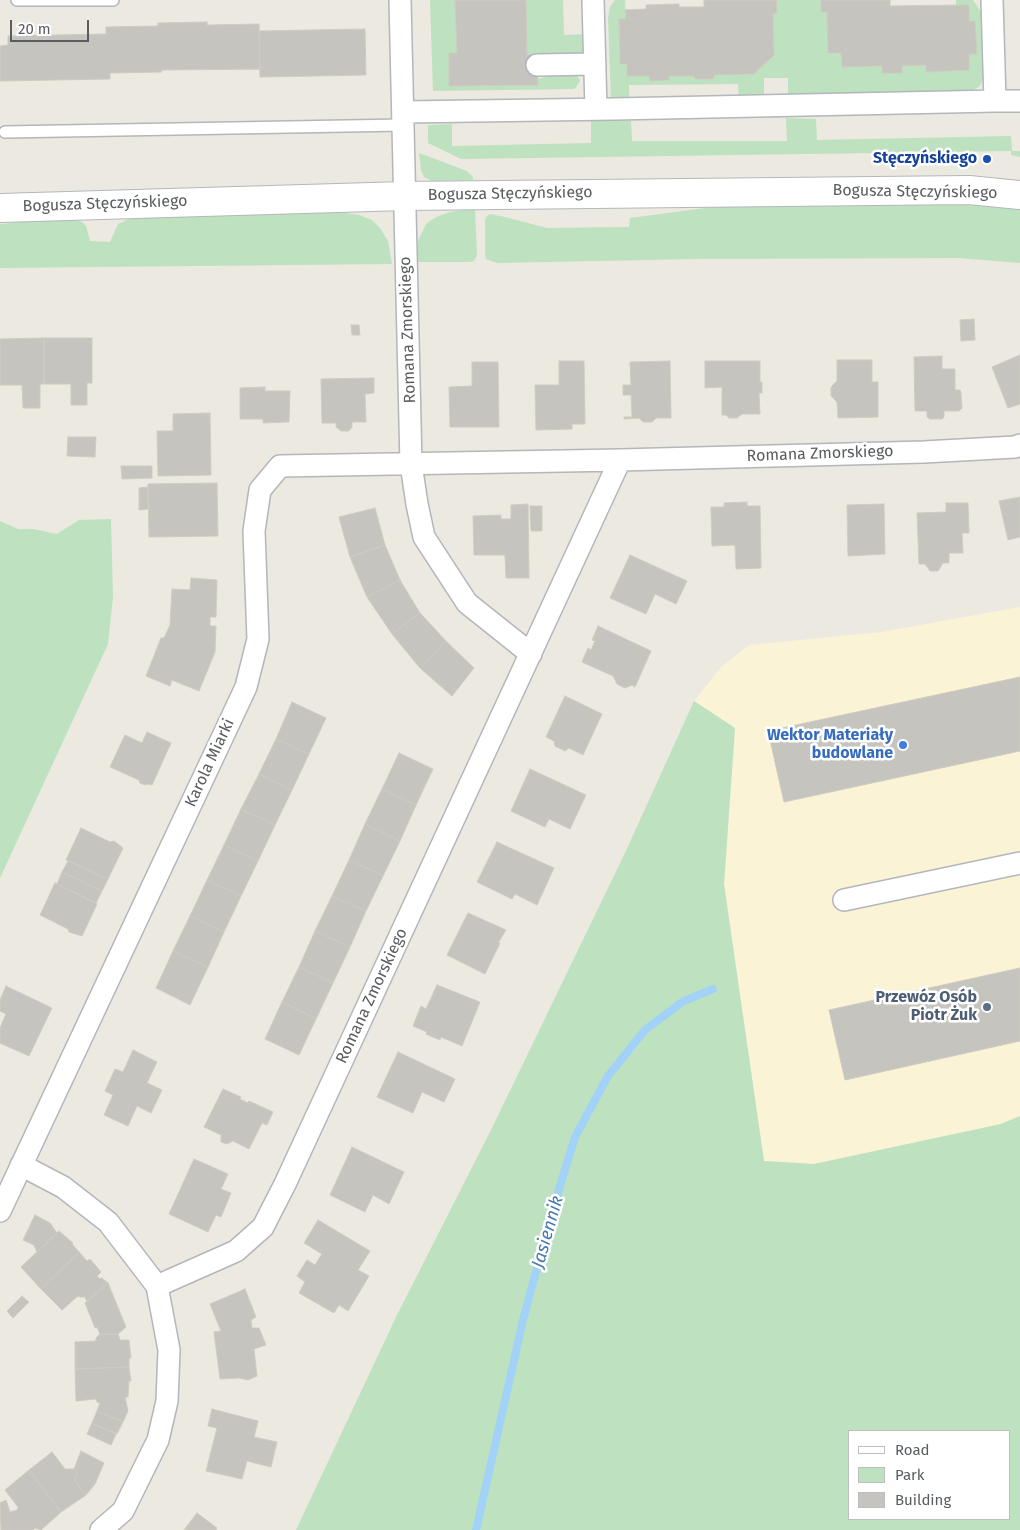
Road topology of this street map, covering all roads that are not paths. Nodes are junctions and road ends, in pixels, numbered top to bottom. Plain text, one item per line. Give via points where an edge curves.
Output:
1 (17, 0) edge
2 (68, 0) edge
3 (113, 0) edge
4 (400, 0) edge
5 (593, 0) edge
6 (992, 0) edge
7 (594, 64) junction
8 (537, 65) dead end
9 (1020, 101) edge
10 (995, 102) junction
11 (596, 109) junction
12 (403, 118) junction
13 (5, 132) dead end
14 (1020, 195) edge
15 (404, 196) junction
16 (0, 208) edge
17 (1020, 445) edge
18 (620, 460) junction
19 (411, 464) junction
20 (531, 654) junction
21 (1020, 863) edge
22 (844, 900) dead end
23 (22, 1165) junction
24 (0, 1211) edge
25 (157, 1286) junction
26 (101, 1530) edge

1 - 2 lane
2 - 3 lane
4 - 12 street, Romana Zmorskiego
5 - 7 street
6 - 10 street
7 - 8 street
7 - 11 street
9 - 10 street
10 - 11 street
11 - 12 street
12 - 13 lane
12 - 15 street, Romana Zmorskiego
14 - 15 street, Bogusza Stęczyńskiego via 959,190
15 - 16 street, Bogusza Stęczyńskiego
15 - 19 street, Romana Zmorskiego
17 - 18 street, Romana Zmorskiego via 924,452
18 - 19 street, Romana Zmorskiego
18 - 20 street, Romana Zmorskiego
19 - 20 street, Romana Zmorskiego via 424,537 467,603
19 - 23 street, Karola Miarki via 280,466 260,490 254,531 258,639 246,687
20 - 25 street, Romana Zmorskiego via 263,1226 236,1251
21 - 22 street
23 - 24 street, Karola Miarki
23 - 25 street via 63,1187 108,1222
25 - 26 street via 168,1350 167,1401 158,1440 123,1511

